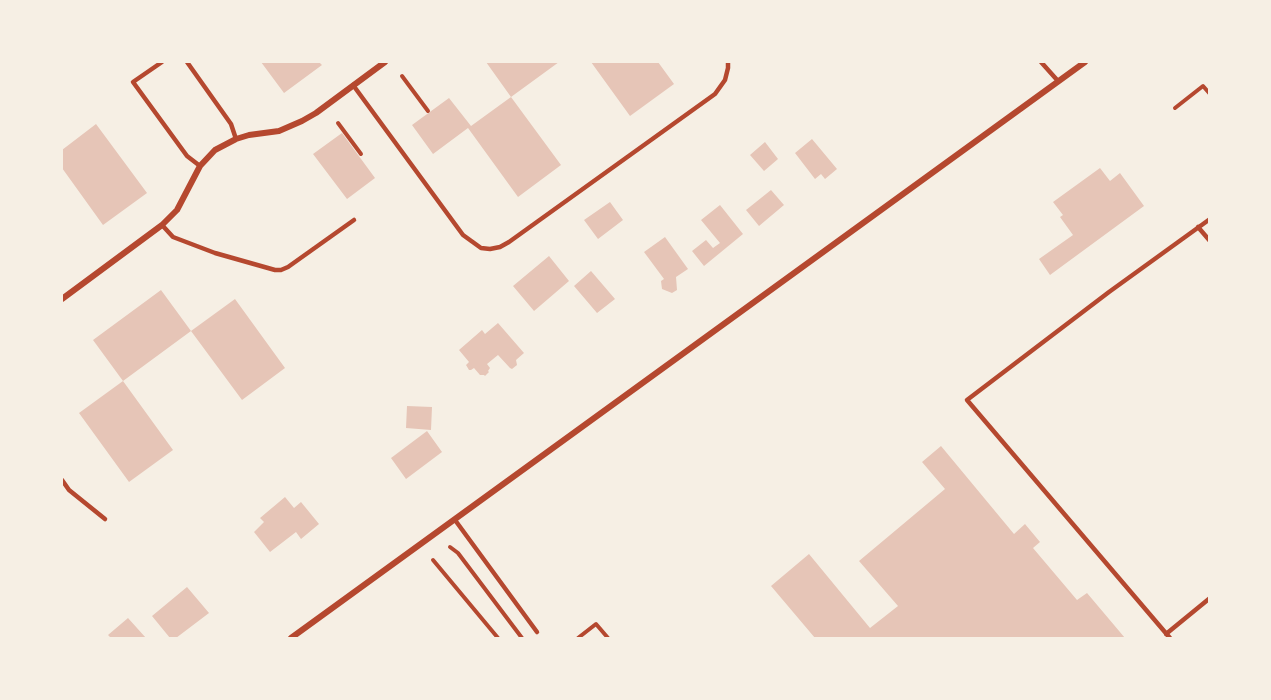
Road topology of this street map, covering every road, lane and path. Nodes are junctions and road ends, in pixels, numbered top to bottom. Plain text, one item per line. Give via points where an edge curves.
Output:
1 (162, 62) edge
2 (187, 62) edge
3 (385, 62) edge
4 (728, 62) edge
5 (1041, 62) edge
6 (1085, 62) edge
7 (402, 76) dead end
8 (1058, 81) junction
9 (353, 85) junction
10 (1209, 94) edge
11 (1175, 108) dead end
12 (428, 111) dead end
13 (338, 123) dead end
14 (236, 139) junction
15 (361, 154) dead end
16 (200, 166) junction
17 (1209, 219) edge
18 (354, 220) dead end
19 (162, 225) junction
20 (1198, 227) junction
21 (1209, 241) edge
22 (62, 299) edge
23 (62, 480) edge
24 (105, 519) dead end
25 (455, 520) junction
26 (450, 547) dead end
27 (433, 560) dead end
28 (1209, 598) edge
29 (537, 632) dead end
30 (1166, 634) junction
31 (291, 639) edge
32 (498, 639) edge
33 (522, 639) edge
34 (578, 639) edge
35 (608, 639) edge
36 (1170, 639) edge

1 - 16 lane via 133,82 187,156
2 - 14 lane via 231,124
3 - 9 street
4 - 9 lane via 725,80 715,94 509,242 490,249 481,248 463,235
5 - 8 lane
6 - 8 street
7 - 12 path
8 - 25 street
9 - 14 street via 302,121
10 - 11 path via 1203,86
13 - 15 path
14 - 16 street via 215,150
16 - 19 street via 177,210
17 - 20 lane
18 - 19 lane via 281,270 215,254 173,237
19 - 22 street
20 - 21 lane
20 - 30 lane via 967,400
23 - 24 lane
25 - 29 lane
25 - 31 street
26 - 33 path
27 - 32 path
28 - 30 lane
30 - 36 lane
34 - 35 path via 597,624

